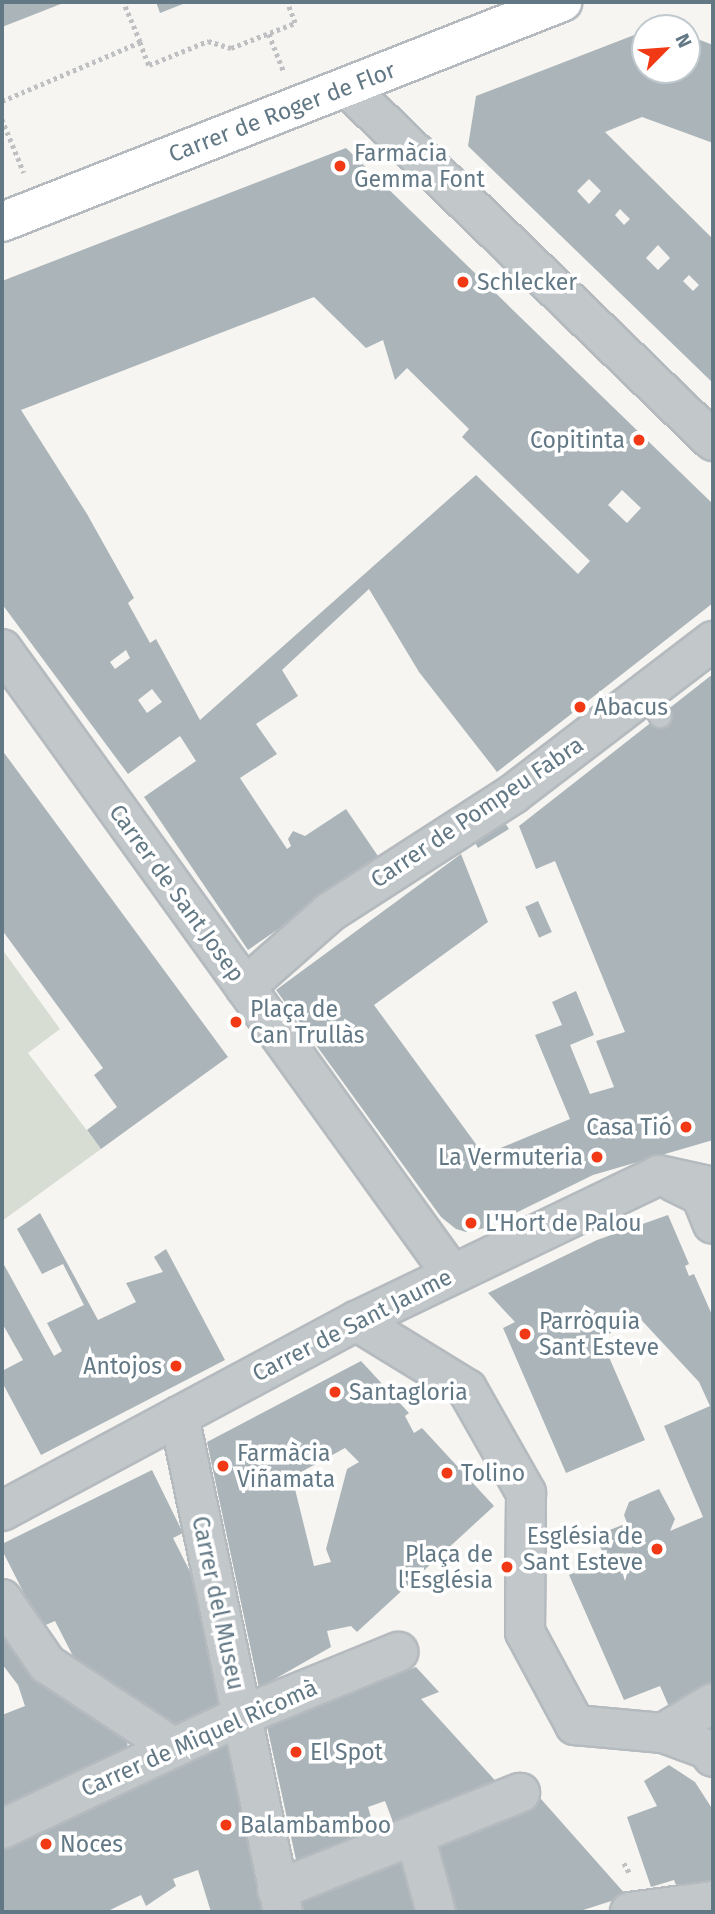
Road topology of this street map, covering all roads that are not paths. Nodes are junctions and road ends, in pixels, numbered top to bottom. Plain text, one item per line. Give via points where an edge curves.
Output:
1 (562, 2) edge
2 (347, 87) junction
3 (2, 222) edge
4 (713, 441) edge
5 (713, 640) edge
6 (2, 649) edge
7 (245, 988) junction
8 (659, 1175) junction
9 (713, 1187) edge
10 (713, 1224) edge
11 (451, 1273) junction
12 (356, 1321) junction
13 (179, 1416) junction
14 (2, 1511) edge
15 (2, 1599) edge
16 (398, 1652) dead end
17 (713, 1703) edge
18 (241, 1716) junction
19 (663, 1732) junction
20 (173, 1747) junction
21 (713, 1757) edge
22 (520, 1793) dead end
23 (2, 1829) edge
24 (415, 1836) junction
25 (280, 1901) edge
26 (713, 1901) edge
27 (638, 1903) edge
28 (436, 1912) edge

1 - 2 street, Carrer de Roger de Flor
2 - 3 street, Carrer de Roger de Flor
2 - 4 street
5 - 7 street, Carrer de Pompeu Fabra via 653,704 330,912
6 - 7 street, Carrer de Sant Josep
7 - 11 street, Carrer de Sant Josep
8 - 9 street
8 - 10 street via 701,1195
8 - 11 street, Carrer de Sant Jaume
11 - 12 street, Carrer de Sant Jaume
12 - 13 street, Carrer de Sant Jaume
12 - 19 street via 467,1389 526,1493 525,1632 575,1725
13 - 14 street, Carrer de Sant Jaume
13 - 18 street, Carrer del Museu
15 - 20 street via 47,1664
16 - 18 street, Carrer de Miquel Ricomà
17 - 19 street
18 - 20 street, Carrer de Miquel Ricomà
18 - 25 street, Carrer del Museu
19 - 21 street via 707,1749
20 - 23 street, Carrer de Miquel Ricomà
22 - 24 street
24 - 25 street
24 - 28 street
26 - 27 street

